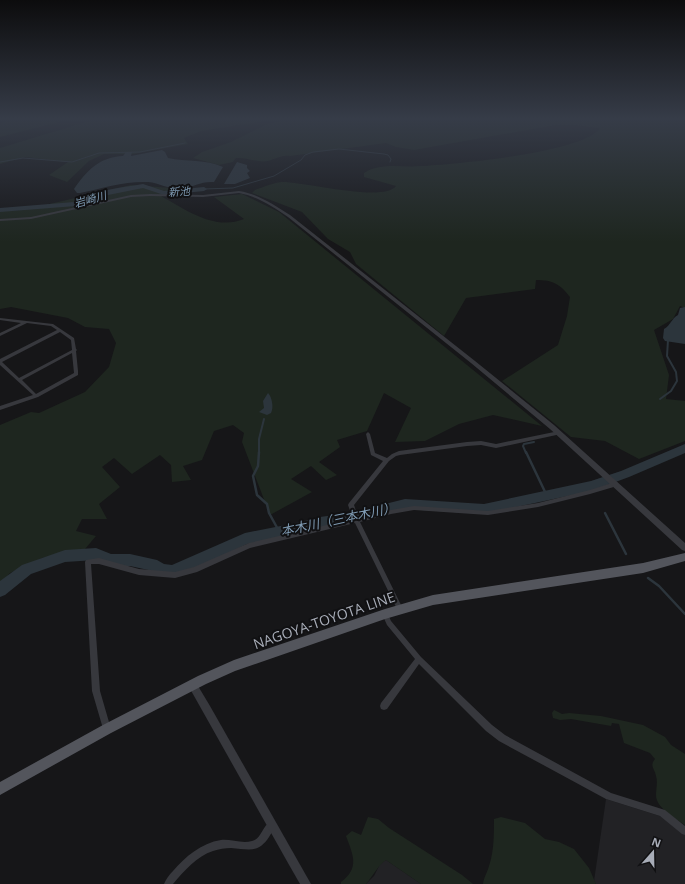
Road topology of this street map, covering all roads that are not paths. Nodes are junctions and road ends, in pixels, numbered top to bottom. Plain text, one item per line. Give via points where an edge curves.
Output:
1 (0, 220) edge
2 (0, 319) edge
3 (26, 322) junction
4 (60, 330) junction
5 (0, 335) edge
6 (75, 350) junction
7 (0, 362) edge
8 (19, 380) junction
9 (36, 396) junction
10 (0, 408) edge
11 (559, 433) junction
12 (368, 434) dead end
13 (387, 460) junction
14 (615, 484) junction
15 (356, 520) junction
16 (685, 548) edge
17 (685, 557) edge
18 (400, 609) junction
19 (385, 614) junction
20 (419, 659) junction
21 (192, 684) junction
22 (384, 706) dead end
23 (106, 729) junction
24 (0, 790) edge
25 (271, 826) junction
26 (685, 831) edge
27 (168, 884) edge
28 (306, 884) edge

1 - 11 street via 31,218 131,196 245,193 267,202 289,216
2 - 3 street
3 - 4 street via 52,325
3 - 5 street
4 - 6 street via 73,340
4 - 7 street
6 - 8 street
6 - 9 street via 76,374
7 - 8 street
8 - 9 street
9 - 10 street
11 - 13 street via 496,446 467,444 398,454
11 - 14 street
12 - 13 street via 373,454
13 - 15 street via 351,505
14 - 15 street via 545,504 488,513 414,508
14 - 16 street
15 - 18 street
15 - 23 street via 249,546 195,570 175,575 139,572 99,561 88,562 96,691
17 - 18 main road, NAGOYA-TOYOTA LINE via 643,568 433,600
18 - 19 main road, NAGOYA-TOYOTA LINE
19 - 20 street via 389,623
19 - 21 main road, NAGOYA-TOYOTA LINE via 234,666
20 - 22 street
20 - 26 street via 502,738 609,796 662,813
21 - 23 main road, NAGOYA-TOYOTA LINE
21 - 25 street
23 - 24 main road, NAGOYA-TOYOTA LINE
25 - 27 street via 258,843 222,845 200,853 184,865
25 - 28 street

